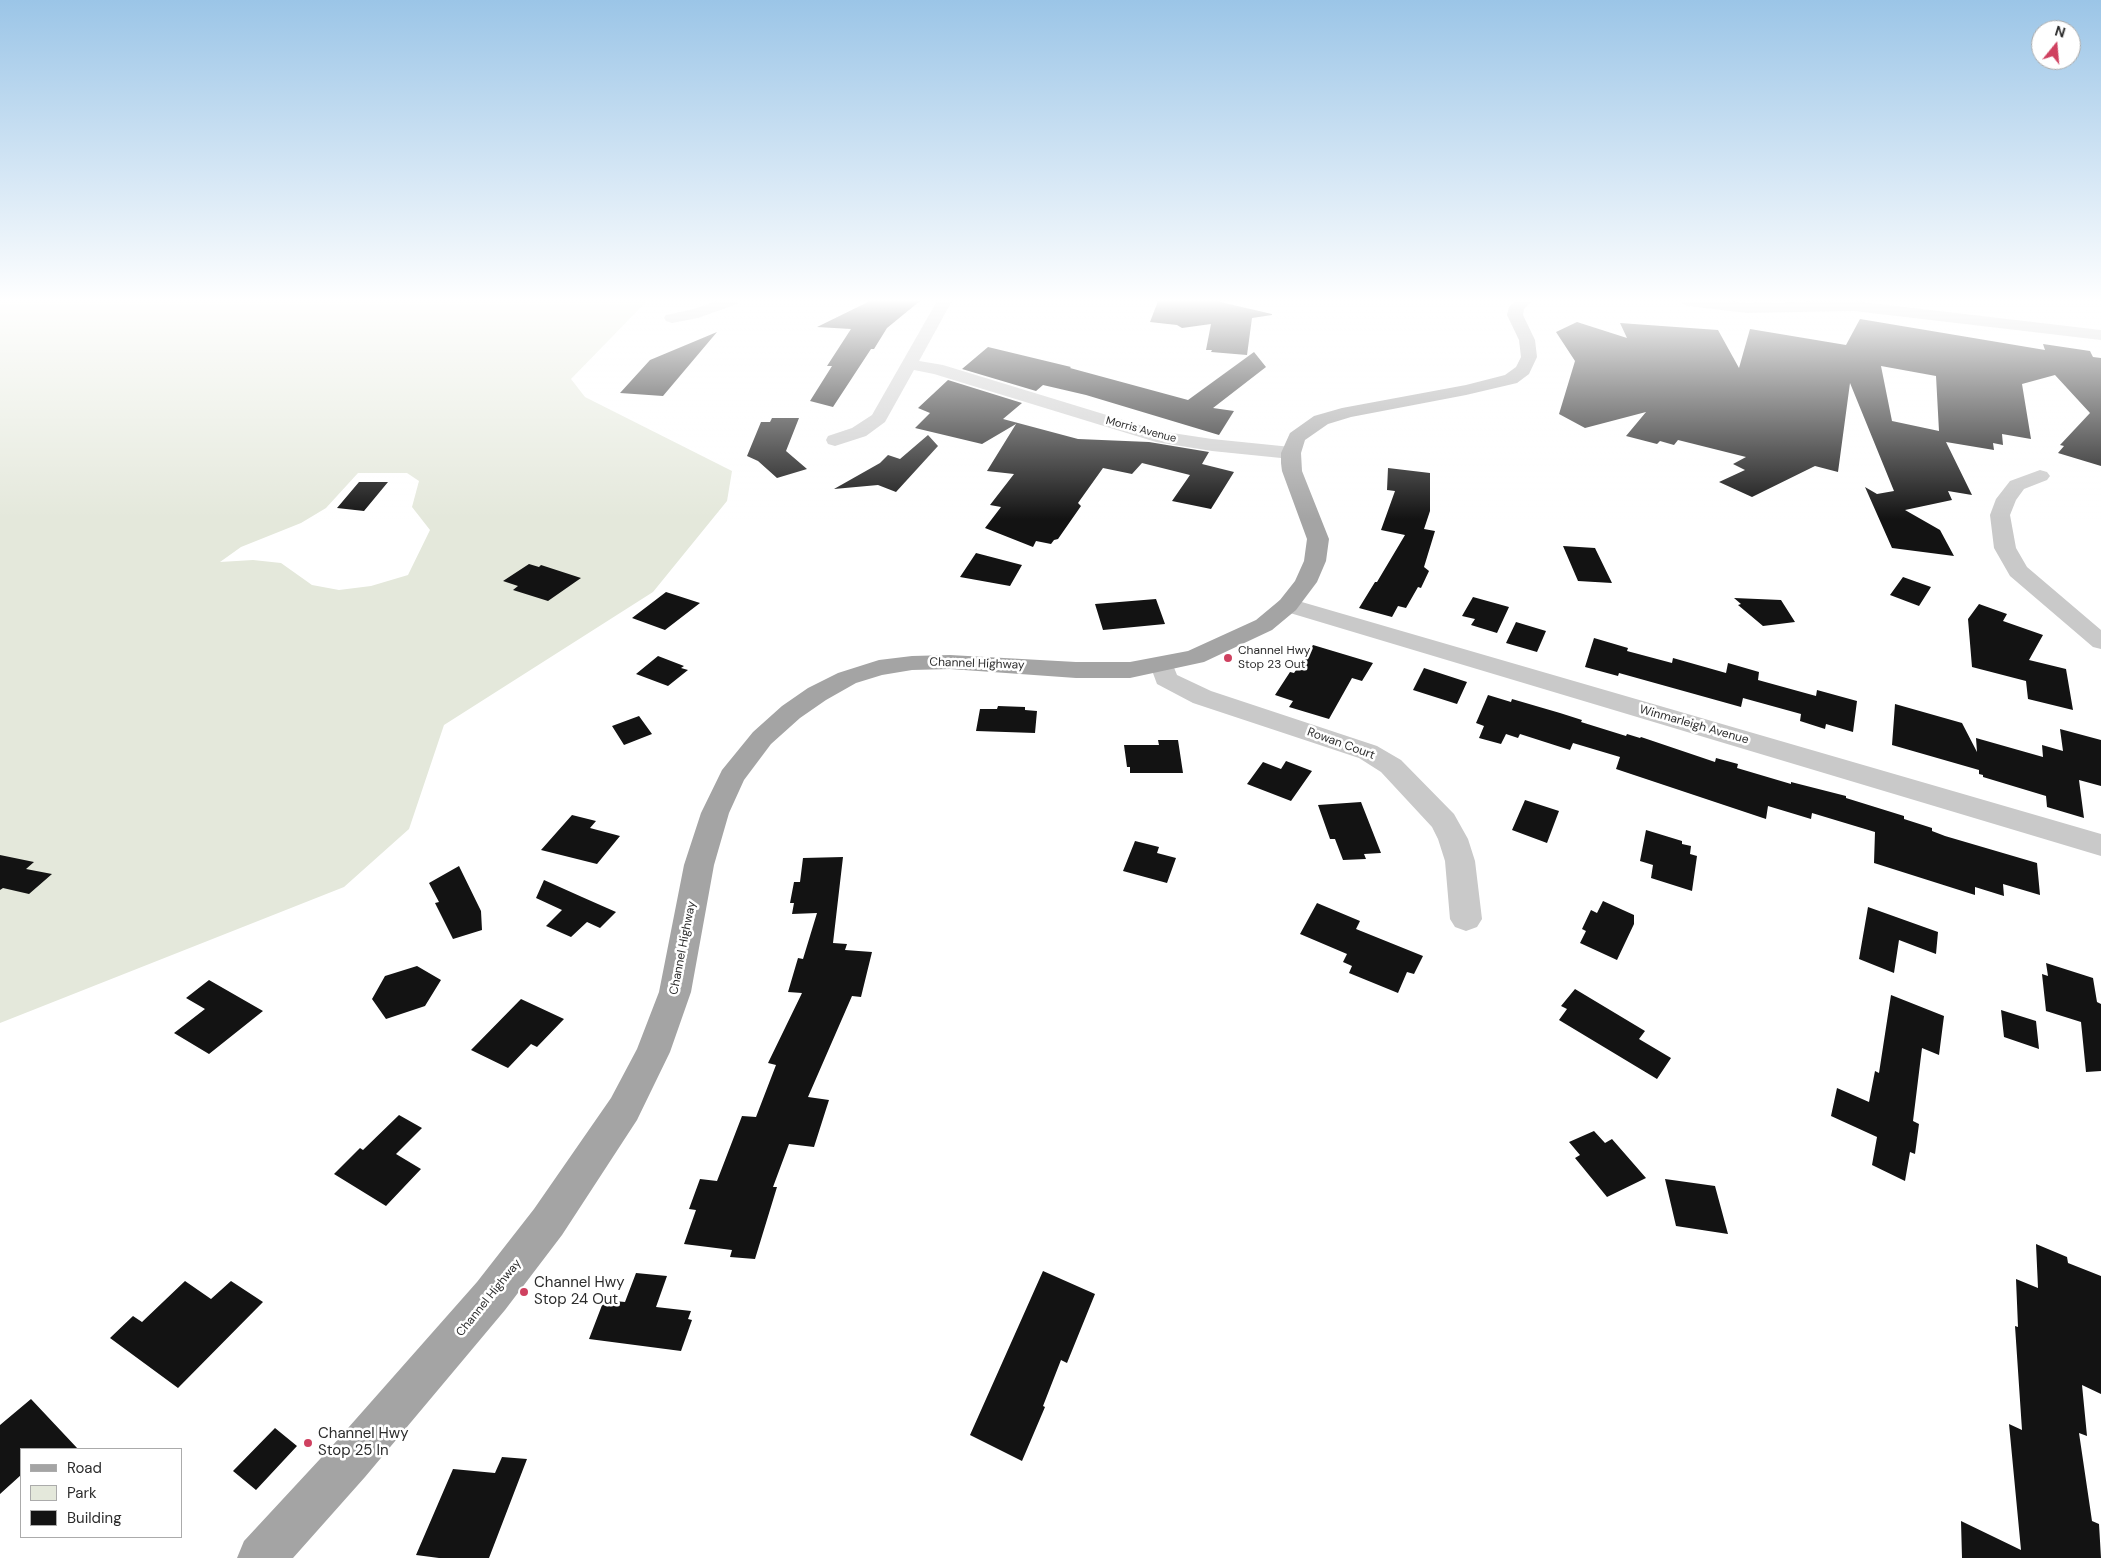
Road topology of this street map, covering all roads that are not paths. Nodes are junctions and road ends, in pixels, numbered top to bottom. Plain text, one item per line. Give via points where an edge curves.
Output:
1 (903, 374) edge
2 (952, 374) edge
3 (1518, 374) edge
4 (835, 440) dead end
5 (1291, 453) junction
6 (2040, 476) dead end
7 (1288, 605) junction
8 (2101, 642) edge
9 (1162, 665) junction
10 (2101, 845) edge
11 (1466, 918) dead end
12 (261, 1558) edge

1 - 4 street via 879,418 859,432
2 - 5 street, Morris Avenue via 1156,436
3 - 5 main road via 1511,379 1466,390 1369,407 1321,420 1304,431 1294,443
5 - 7 main road, Channel Highway via 1292,471 1311,514 1318,545 1311,572
6 - 8 street via 2017,485 2006,498 2000,515 2005,548 2018,571
7 - 9 main road, Channel Highway via 1234,641 1195,657
7 - 10 street, Winmarleigh Avenue
9 - 11 street, Rowan Court via 1166,679 1202,697 1368,752 1391,766 1430,805 1450,833 1460,861
9 - 12 main road, Channel Highway via 1102,671 950,662 894,665 834,684 791,712 762,738 732,777 715,813 699,865 676,992 653,1052 624,1109 548,1222 491,1296 356,1454

